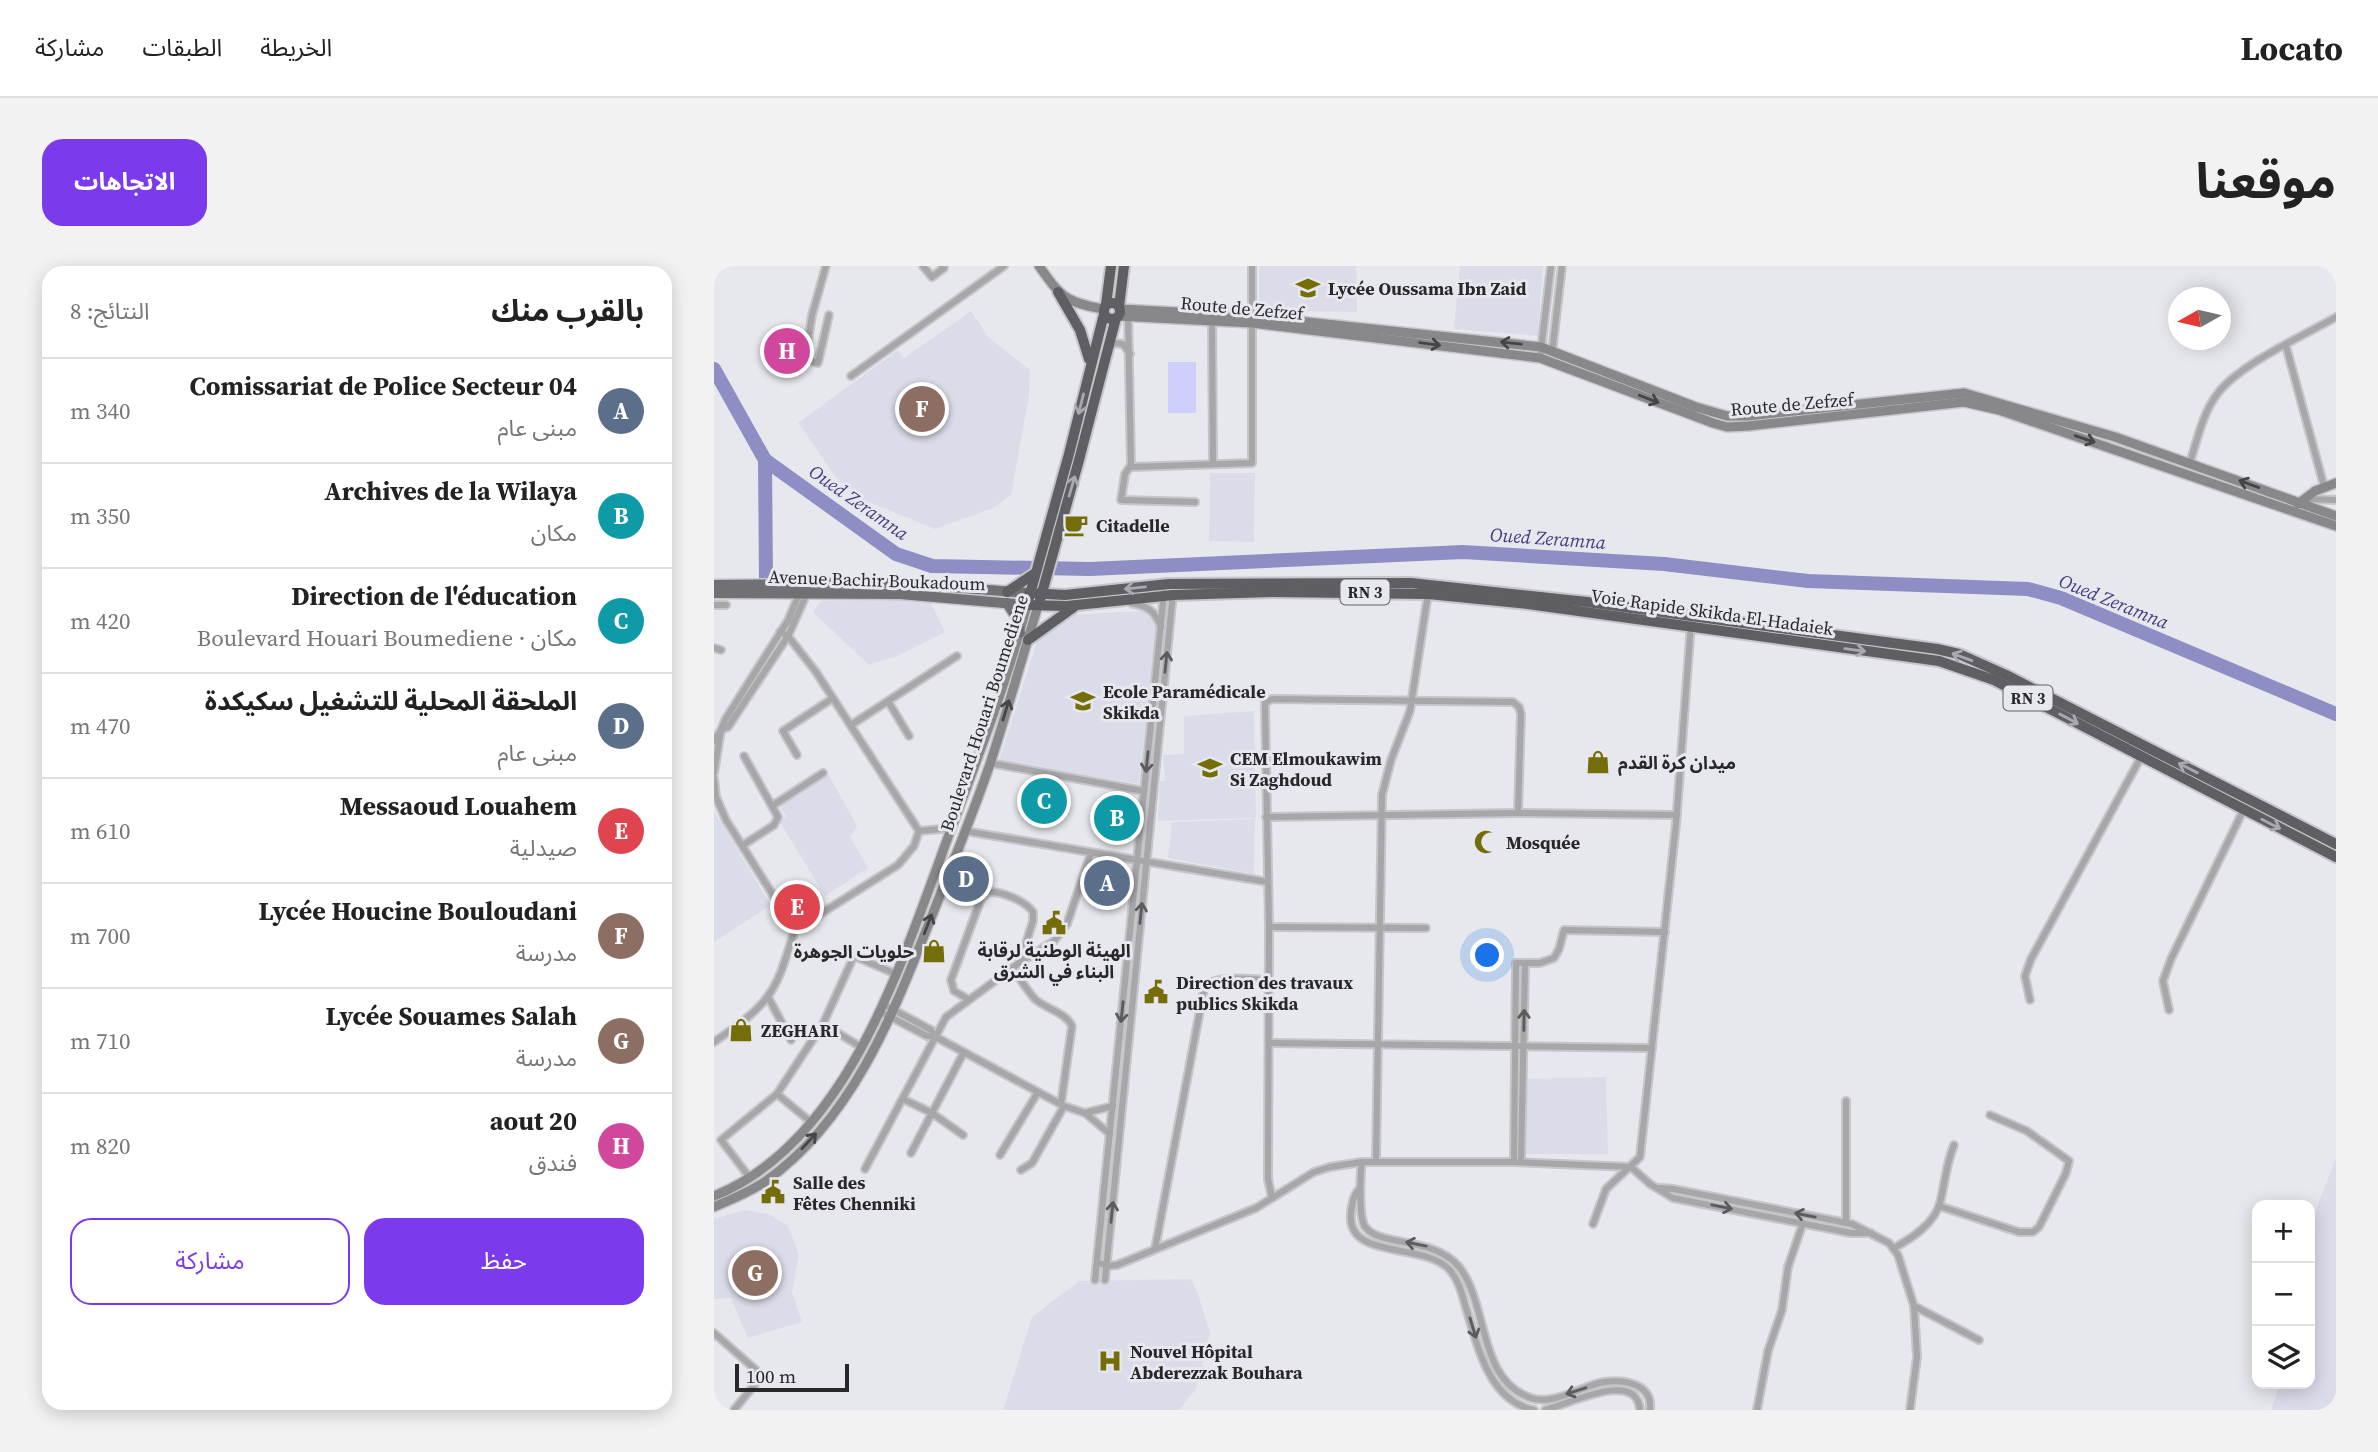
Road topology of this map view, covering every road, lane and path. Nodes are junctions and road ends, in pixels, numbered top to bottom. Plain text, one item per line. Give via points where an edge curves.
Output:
1 (827, 266) edge
2 (923, 266) edge
3 (942, 266) edge
4 (1004, 266) edge
5 (1039, 266) edge
6 (1111, 266) edge
7 (1124, 266) edge
8 (1252, 266) edge
9 (1551, 266) edge
10 (1562, 266) edge
11 (1058, 292) junction
12 (1104, 309) junction
13 (1121, 313) junction
14 (829, 315) dead end
15 (1212, 317) junction
16 (2336, 317) edge
17 (1252, 320) junction
18 (2286, 346) junction
19 (1541, 347) junction
20 (1107, 348) junction
21 (1553, 351) junction
22 (1130, 354) junction
23 (1540, 358) junction
24 (1552, 362) junction
25 (1090, 367) junction
26 (851, 376) dead end
27 (2190, 463) junction
28 (1213, 464) junction
29 (1131, 465) junction
30 (2336, 482) edge
31 (2324, 486) junction
32 (2336, 500) edge
33 (2302, 501) junction
34 (1195, 502) dead end
35 (2291, 509) junction
36 (2336, 516) edge
37 (2336, 526) edge
38 (1034, 574) junction
39 (1046, 577) junction
40 (714, 585) edge
41 (802, 590) junction
42 (1169, 590) junction
43 (714, 593) edge
44 (819, 593) junction
45 (1428, 594) junction
46 (1007, 597) junction
47 (1034, 600) junction
48 (1076, 600) junction
49 (1122, 601) junction
50 (714, 605) edge
51 (726, 605) dead end
52 (798, 606) junction
53 (1691, 621) junction
54 (787, 622) junction
55 (1161, 628) junction
56 (780, 632) junction
57 (788, 636) junction
58 (1024, 637) junction
59 (957, 656) dead end
60 (833, 698) junction
61 (888, 701) junction
62 (1412, 702) junction
63 (851, 725) junction
64 (721, 730) junction
65 (909, 736) dead end
66 (714, 741) edge
67 (797, 755) dead end
68 (744, 756) dead end
69 (2141, 757) junction
70 (990, 763) junction
71 (823, 773) dead end
72 (714, 776) edge
73 (1144, 791) junction
74 (772, 806) junction
75 (2244, 809) junction
76 (1518, 813) junction
77 (1380, 815) junction
78 (1677, 815) junction
79 (1266, 817) junction
80 (952, 828) junction
81 (919, 831) junction
82 (965, 831) junction
83 (2336, 844) edge
84 (743, 845) junction
85 (1091, 853) junction
86 (2336, 857) edge
87 (1137, 860) junction
88 (1146, 862) junction
89 (1268, 882) junction
90 (1269, 928) junction
91 (1379, 928) junction
92 (1426, 928) dead end
93 (795, 930) junction
94 (1665, 932) junction
95 (1525, 963) junction
96 (1016, 965) junction
97 (898, 975) junction
98 (1268, 980) junction
99 (768, 997) junction
100 (968, 999) junction
101 (2030, 1000) dead end
102 (881, 1007) junction
103 (2169, 1010) dead end
104 (892, 1014) junction
105 (823, 1024) junction
106 (934, 1036) junction
107 (791, 1040) dead end
108 (714, 1042) edge
109 (1269, 1043) junction
110 (1378, 1045) junction
111 (861, 1046) junction
112 (1515, 1046) junction
113 (1523, 1046) junction
114 (1652, 1048) junction
115 (964, 1052) junction
116 (1038, 1092) junction
117 (777, 1094) junction
118 (903, 1099) junction
119 (1846, 1101) dead end
120 (1063, 1105) junction
121 (1113, 1106) junction
122 (932, 1113) junction
123 (1085, 1113) junction
124 (1990, 1115) dead end
125 (812, 1123) junction
126 (1110, 1134) junction
127 (963, 1135) dead end
128 (1954, 1145) dead end
129 (911, 1153) dead end
130 (1000, 1155) dead end
131 (1362, 1161) junction
132 (1376, 1161) junction
133 (1518, 1162) junction
134 (1631, 1167) junction
135 (865, 1170) dead end
136 (1021, 1170) dead end
137 (750, 1178) junction
138 (1657, 1188) junction
139 (1359, 1189) junction
140 (714, 1196) edge
141 (1272, 1198) junction
142 (1939, 1206) junction
143 (714, 1207) edge
144 (1802, 1223) junction
145 (1846, 1223) junction
146 (1593, 1224) dead end
147 (1871, 1233) junction
148 (1894, 1248) junction
149 (1155, 1249) junction
150 (1097, 1262) junction
151 (1107, 1266) junction
152 (1095, 1280) dead end
153 (1105, 1280) dead end
154 (1914, 1306) junction
155 (714, 1334) edge
156 (1979, 1340) dead end
157 (1625, 1382) junction
158 (1622, 1391) junction
159 (734, 1410) edge
160 (1534, 1410) edge
161 (1545, 1410) edge
162 (1640, 1410) edge
163 (1650, 1410) edge
164 (1757, 1410) edge
165 (1910, 1410) edge

1 - 14 street via 805,360 818,363
2 - 3 street via 932,277
4 - 26 street
5 - 11 main road
6 - 12 highway, Boulevard Houari Boumediene
7 - 13 highway, Boulevard Houari Boumediene
8 - 17 street
9 - 19 street
10 - 21 street
11 - 12 main road via 1075,303
11 - 25 highway via 1084,337
12 - 13 highway via 1110,319
12 - 25 highway, Boulevard Houari Boumediene
13 - 15 main road, Route de Zefzef
13 - 20 highway, Boulevard Houari Boumediene
13 - 22 street
15 - 17 main road, Route de Zefzef
15 - 28 street
16 - 18 street
19 -> 17 main road, Route de Zefzef
17 -> 23 main road, Route de Zefzef
17 - 28 street via 1252,463
18 - 27 street via 2233,376 2216,394
18 - 31 street
19 - 21 main road, Route de Zefzef
19 - 23 street
20 - 22 street via 1123,344
39 -> 20 highway, Boulevard Houari Boumediene
21 - 24 street
21 - 27 main road, Route de Zefzef via 1727,416 1964,393
22 - 29 street
23 - 24 main road, Route de Zefzef
24 -> 35 main road, Route de Zefzef via 1727,426 1964,402
25 -> 38 highway, Boulevard Houari Boumediene
33 -> 27 main road, Route de Zefzef
28 - 29 street
29 - 34 street via 1121,500
30 - 31 main road
31 - 33 main road
32 - 33 street
33 - 35 main road
33 - 36 main road, Route de Zefzef
35 - 37 main road, Route de Zefzef
38 - 46 highway
38 - 47 highway, Boulevard Houari Boumediene
39 - 47 highway, Boulevard Houari Boumediene
39 - 48 highway
40 - 41 main road, Avenue Bachir Boukadoum / RN 3
41 - 43 main road, Avenue Bachir Boukadoum / RN 3
41 - 44 main road, Avenue Bachir Boukadoum / RN 3
41 - 46 main road, Avenue Bachir Boukadoum / RN 3 via 899,583
41 - 52 street
41 - 52 street via 794,598
42 - 45 highway, Voie Rapide Skikda El-Hadaiek / RN 3
42 -> 48 highway, Voie Rapide Skikda El-Hadaiek / RN 3
42 - 49 highway, Voie Rapide Skikda El-Hadaiek / RN 3
42 - 53 highway, Voie Rapide Skikda El-Hadaiek / RN 3 via 1411,583
42 - 55 street
88 -> 42 street
44 - 46 main road, Avenue Bachir Boukadoum / RN 3
44 - 52 street
45 - 53 highway, Voie Rapide Skikda El-Hadaiek / RN 3
45 - 62 street
46 - 47 main road, Avenue Bachir Boukadoum / RN 3
46 - 58 main road
47 - 48 highway, Voie Rapide Skikda El-Hadaiek / RN 3
47 - 58 main road, Boulevard Houari Boumediene
48 - 49 highway, Voie Rapide Skikda El-Hadaiek / RN 3
48 - 58 highway
49 - 55 street via 1153,610
50 - 51 street
52 - 54 street
52 - 57 street
53 -> 69 highway, Voie Rapide Skikda El-Hadaiek / RN 3 via 1939,661 1994,680
53 - 78 street
83 -> 53 highway, Voie Rapide Skikda El-Hadaiek / RN 3 via 1959,654
54 - 56 street
54 - 57 street
55 -> 73 street
56 - 57 street
56 - 64 street
57 - 60 street
57 - 64 street
70 -> 58 main road, Boulevard Houari Boumediene
58 - 80 main road, Boulevard Houari Boumediene
59 - 61 street
60 - 63 street
60 - 67 street via 783,731
61 - 63 street
61 - 65 street
62 - 76 street via 1516,704 1521,714
62 - 77 street via 1387,772
62 - 79 street via 1266,701
63 - 81 street
64 - 66 street
64 - 72 street
68 - 74 street
69 - 75 highway, Voie Rapide Skikda El-Hadaiek / RN 3
69 - 101 street via 2031,959 2025,976
70 - 73 street
70 - 82 main road, Boulevard Houari Boumediene
71 - 74 street
72 - 84 street via 716,797
73 - 87 street
74 - 84 street via 778,817 774,825
75 -> 86 highway, Voie Rapide Skikda El-Hadaiek / RN 3
75 - 103 street via 2171,959 2164,981
76 - 77 street
76 - 78 street
77 - 79 street
77 - 91 street
78 - 94 street
79 - 89 street
80 - 81 street
80 - 82 main road
80 - 97 main road, Boulevard Houari Boumediene
81 - 93 street via 914,846 898,865
82 - 85 street
104 -> 82 main road, Boulevard Houari Boumediene
84 - 93 street
85 - 87 street
85 - 96 street via 1065,929
87 - 88 street
87 -> 121 street
88 - 89 street
151 -> 88 street
89 - 90 street
90 - 91 street
90 - 98 street
91 - 92 street
91 - 110 street
93 - 99 street
94 - 95 street via 1563,930 1554,958
94 - 114 street
95 - 112 street via 1516,963
113 -> 95 street
96 - 100 street
96 - 100 street via 1033,912 998,892 988,892 981,899 951,981 954,991
96 - 120 street via 1037,1000 1072,1026
97 - 102 main road, Boulevard Houari Boumediene
97 - 105 street via 854,956
98 - 109 street
98 - 149 street via 1215,979 1204,989
99 - 107 street
99 - 108 street
100 - 106 street via 946,1017
102 - 104 street
102 - 111 main road, Boulevard Houari Boumediene
104 - 106 street
143 -> 104 main road, Boulevard Houari Boumediene via 765,1181 821,1128 859,1075
105 - 111 street
105 - 117 street
106 - 115 street
106 - 118 street
109 - 110 street
109 - 141 street via 1268,1179
110 - 112 street
110 - 132 street
111 - 125 main road, Boulevard Houari Boumediene
112 - 113 street
112 - 133 street
113 - 114 street
113 - 133 street
114 - 134 street via 1640,1157
115 - 116 street
115 - 122 street
116 - 120 street
116 - 130 street
117 - 125 street
117 - 137 street via 721,1140
118 - 122 street
118 - 135 street
119 - 145 street
120 - 123 street
120 - 136 street via 1032,1163
121 - 123 street
121 - 126 street
122 - 127 street
122 - 129 street
123 - 126 street
124 - 142 street via 2027,1131 2069,1161 2039,1227 2019,1232
125 - 137 main road, Boulevard Houari Boumediene
126 - 150 street
128 - 142 street
131 - 132 street
131 - 139 street
131 - 141 street via 1314,1172
132 - 133 street
133 - 134 street
134 - 138 street
134 - 146 street via 1606,1189
137 - 140 main road, Boulevard Houari Boumediene
138 -> 144 street via 1674,1198
145 -> 138 street
157 -> 139 street via 1603,1382 1546,1400 1515,1389 1494,1363 1458,1266 1435,1249 1373,1234 1363,1220
139 -> 160 street via 1350,1215 1357,1236 1372,1245 1424,1255 1446,1266 1460,1287 1492,1378 1514,1401
141 - 149 street
142 - 148 street via 1920,1232
144 - 147 street
144 - 164 street
145 - 147 street
147 - 148 street
148 - 154 street
149 - 151 street
150 - 151 street
150 - 152 street
151 - 153 street
154 - 156 street
154 - 165 street via 1917,1357
155 - 159 street via 756,1370 756,1383
157 - 158 street
157 - 163 street via 1644,1390
158 - 161 street via 1596,1392
158 - 162 street via 1636,1397

